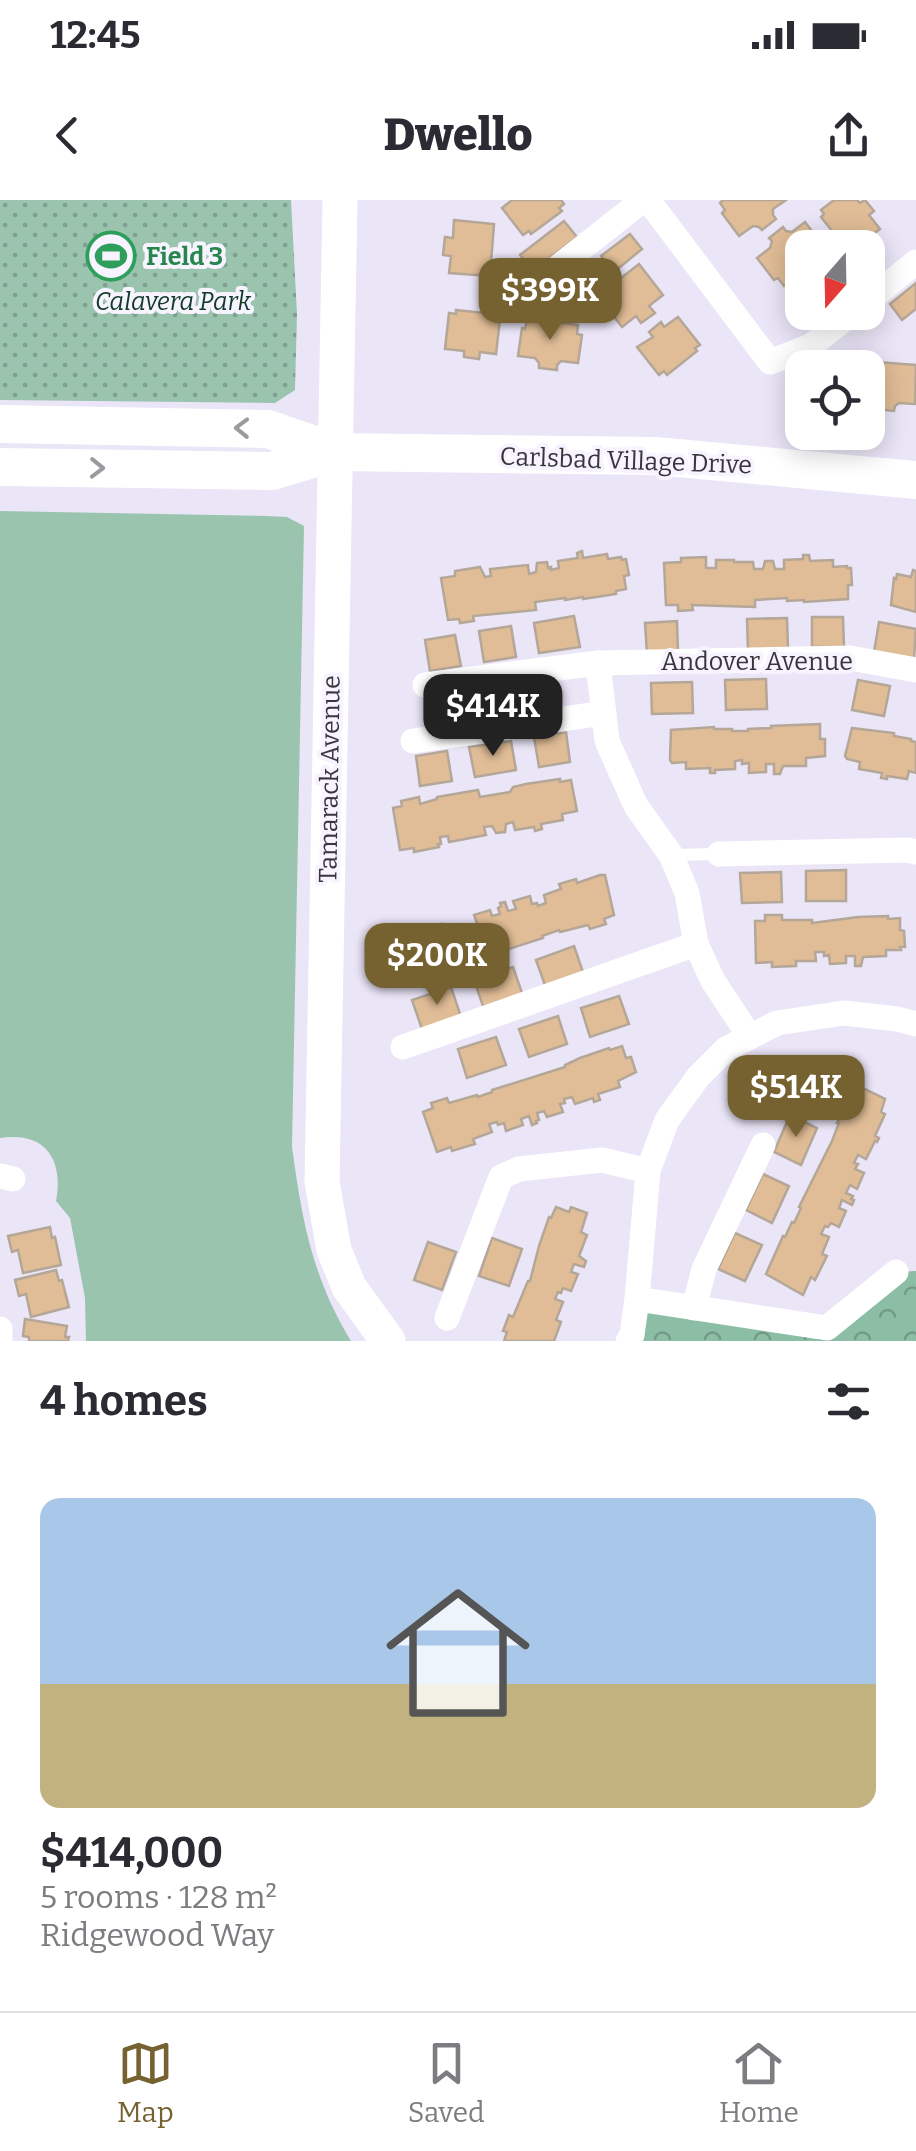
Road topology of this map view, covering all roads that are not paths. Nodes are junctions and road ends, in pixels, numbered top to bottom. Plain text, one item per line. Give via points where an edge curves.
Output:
1 (340, 200) edge
2 (645, 200) edge
3 (916, 262) edge
4 (539, 282) dead end
5 (885, 287) edge
6 (831, 330) edge
7 (0, 424) edge
8 (336, 452) junction
9 (0, 467) edge
10 (916, 480) edge
11 (598, 663) junction
12 (916, 670) edge
13 (528, 672) junction
14 (425, 685) dead end
15 (604, 713) junction
16 (536, 723) junction
17 (412, 742) dead end
18 (916, 852) edge
19 (719, 854) joint
20 (671, 855) junction
21 (696, 944) junction
22 (916, 1024) edge
23 (750, 1037) junction
24 (403, 1048) dead end
25 (763, 1145) dead end
26 (648, 1171) junction
27 (896, 1272) dead end
28 (637, 1299) junction
29 (694, 1308) junction
30 (447, 1318) dead end
31 (0, 1329) edge
32 (0, 1340) edge
33 (388, 1341) edge
34 (628, 1341) edge

1 - 8 main road, Tamarack Avenue
2 - 4 street
2 - 6 street via 770,362
3 - 5 street
8 -> 7 main road, Carlsbad Village Drive via 268,428
9 -> 8 main road, Carlsbad Village Drive via 272,471
8 - 10 main road, Carlsbad Village Drive via 656,456
8 - 33 main road, Tamarack Avenue via 322,1182 334,1250 349,1287
11 - 12 street, Andover Avenue via 850,658
11 - 13 street, Andover Avenue
11 - 15 street
13 - 14 street, Andover Avenue
13 - 16 street
15 - 16 street
15 - 20 street via 608,741 636,806
16 - 17 street
18 - 19 street
19 - 20 lane
20 - 21 street via 687,893
21 - 23 street via 712,982
21 - 24 street
22 - 23 street via 844,1013 778,1023
23 - 26 street via 726,1049 698,1078 667,1120
25 - 29 street via 704,1270
26 - 28 street
26 - 30 street via 602,1160 501,1177
27 - 29 street via 827,1328
28 - 29 street
28 - 34 street
31 - 32 street

